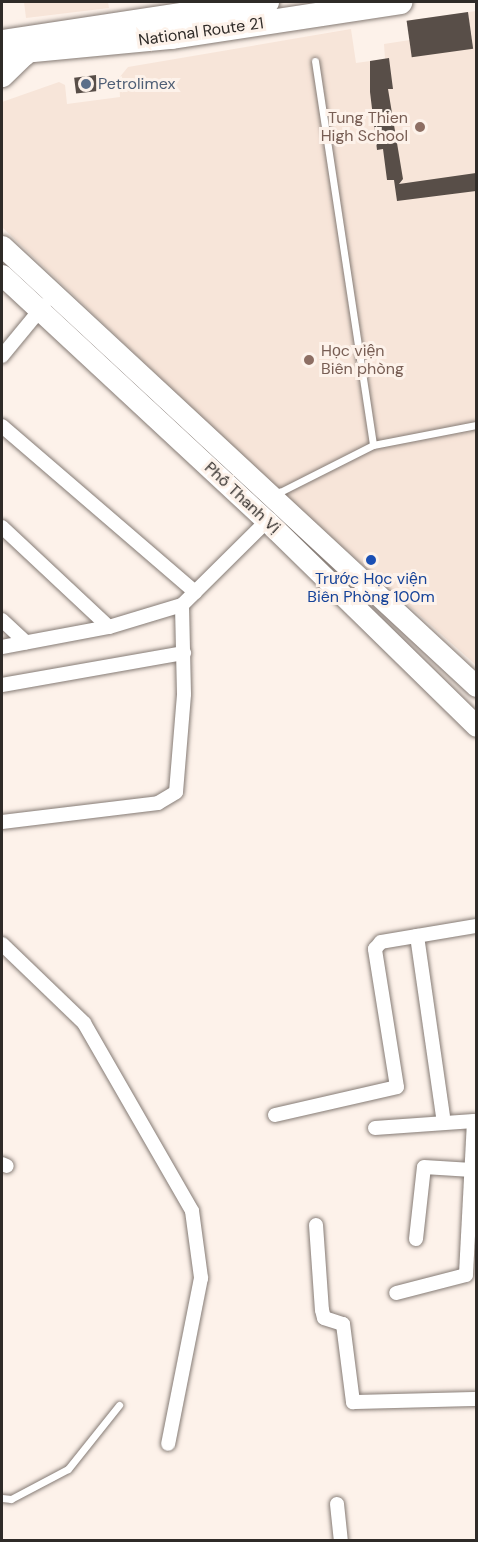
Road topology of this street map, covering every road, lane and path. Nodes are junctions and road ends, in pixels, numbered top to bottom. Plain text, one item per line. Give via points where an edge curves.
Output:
1 (267, 2) edge
2 (400, 2) edge
3 (238, 4) edge
4 (166, 9) edge
5 (12, 46) edge
6 (315, 61) dead end
7 (2, 75) edge
8 (2, 246) edge
9 (2, 275) edge
10 (47, 302) junction
11 (2, 356) edge
12 (477, 425) edge
13 (2, 426) edge
14 (373, 445) junction
15 (271, 512) junction
16 (2, 527) edge
17 (195, 592) junction
18 (182, 604) junction
19 (2, 620) edge
20 (109, 627) junction
21 (26, 642) junction
22 (2, 647) edge
23 (184, 652) junction
24 (2, 685) edge
25 (477, 686) edge
26 (477, 726) edge
27 (2, 822) edge
28 (477, 927) edge
29 (417, 936) junction
30 (2, 944) edge
31 (275, 1115) dead end
32 (442, 1116) dead end
33 (375, 1128) dead end
34 (474, 1163) edge
35 (316, 1225) dead end
36 (416, 1239) dead end
37 (396, 1293) dead end
38 (477, 1399) edge
39 (119, 1405) dead end
40 (168, 1444) dead end
41 (2, 1498) edge
42 (336, 1504) dead end
43 (341, 1540) edge

1 - 3 highway, National Route 21
2 - 5 highway, National Route 21
3 - 4 highway, National Route 21
4 - 5 highway, National Route 21
5 - 7 highway
6 - 14 lane
8 - 10 main road, Phố Thanh Vị
9 - 10 main road, Phố Thanh Vị
10 - 11 street
10 - 15 main road, Phố Thanh Vị
12 - 14 lane
13 - 17 street
14 - 15 lane via 280,492
15 - 17 street
15 - 25 main road, Phố Thanh Vị
15 - 26 main road, Phố Thanh Vị
16 - 20 street
17 - 18 street
18 - 20 street
18 - 23 street
19 - 21 street
20 - 21 street
21 - 22 street
23 - 24 street
23 - 27 street via 176,792 158,803
28 - 29 street
29 - 31 street via 381,942 375,949 397,1087
29 - 32 street
30 - 40 street via 84,1023 192,1211 201,1278
33 - 34 street via 474,1120
34 - 36 street via 424,1167
34 - 37 street via 466,1275
35 - 38 street via 322,1310 324,1318 343,1324 353,1402
39 - 41 lane via 68,1469 11,1499
42 - 43 street

